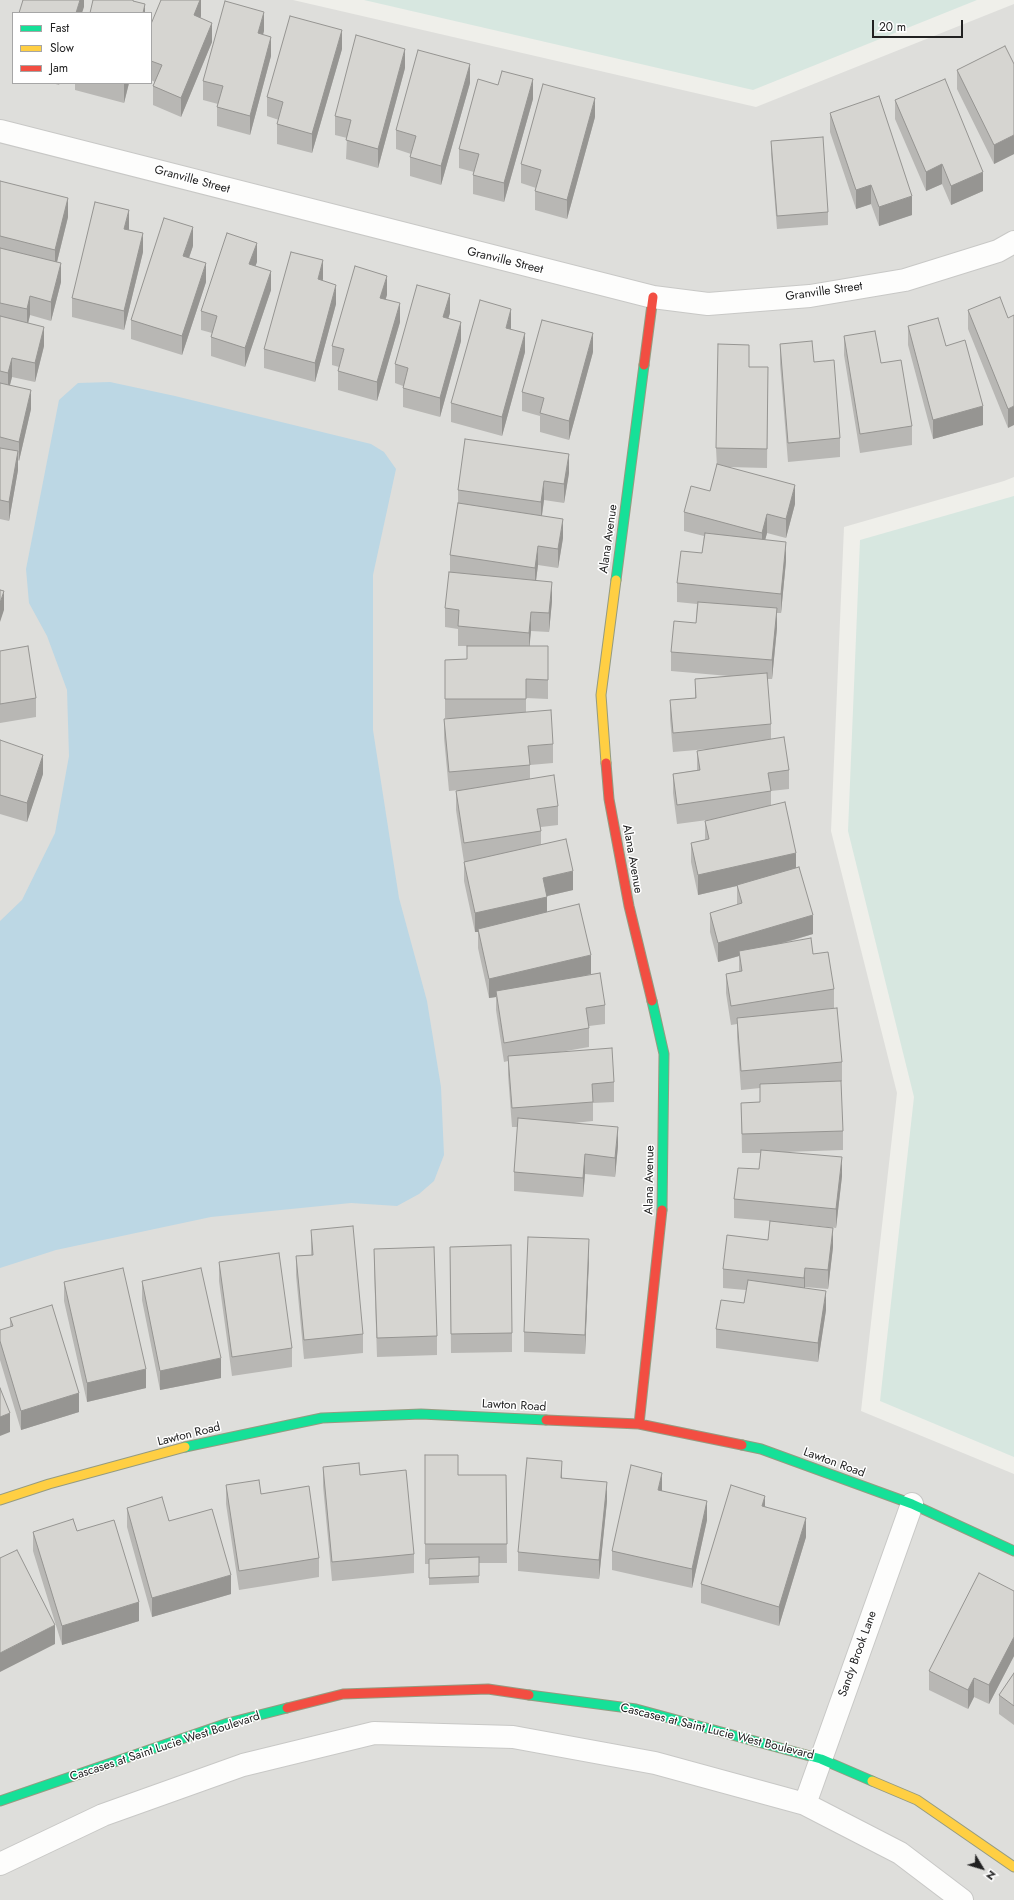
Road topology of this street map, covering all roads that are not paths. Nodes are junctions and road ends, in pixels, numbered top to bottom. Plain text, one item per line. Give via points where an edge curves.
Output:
1 (0, 131) edge
2 (1014, 242) edge
3 (653, 298) junction
4 (639, 1424) junction
5 (0, 1500) edge
6 (912, 1504) junction
7 (1014, 1551) edge
8 (821, 1759) junction
9 (0, 1801) edge
10 (805, 1804) junction
11 (0, 1864) edge
12 (1014, 1867) edge
13 (962, 1900) edge

1 - 3 street, Granville Street
2 - 3 street, Granville Street via 998,251 905,280 810,296 708,304
3 - 4 street, Alana Avenue via 600,695 609,799 629,906 664,1054 662,1209
4 - 5 street, Lawton Road via 421,1414 322,1418 205,1442 49,1484
4 - 6 street, Lawton Road via 761,1449
6 - 7 street, Lawton Road
6 - 8 street, Sandy Brook Lane
8 - 9 street, Cascases at Saint Lucie West Boulevard via 636,1708 488,1689 343,1694 228,1723
8 - 10 street, Sandy Brook Lane
8 - 12 street, Cascases at Saint Lucie West Boulevard via 917,1800
10 - 11 street via 654,1763 513,1737 374,1733 243,1765 103,1815
10 - 13 street via 900,1853

